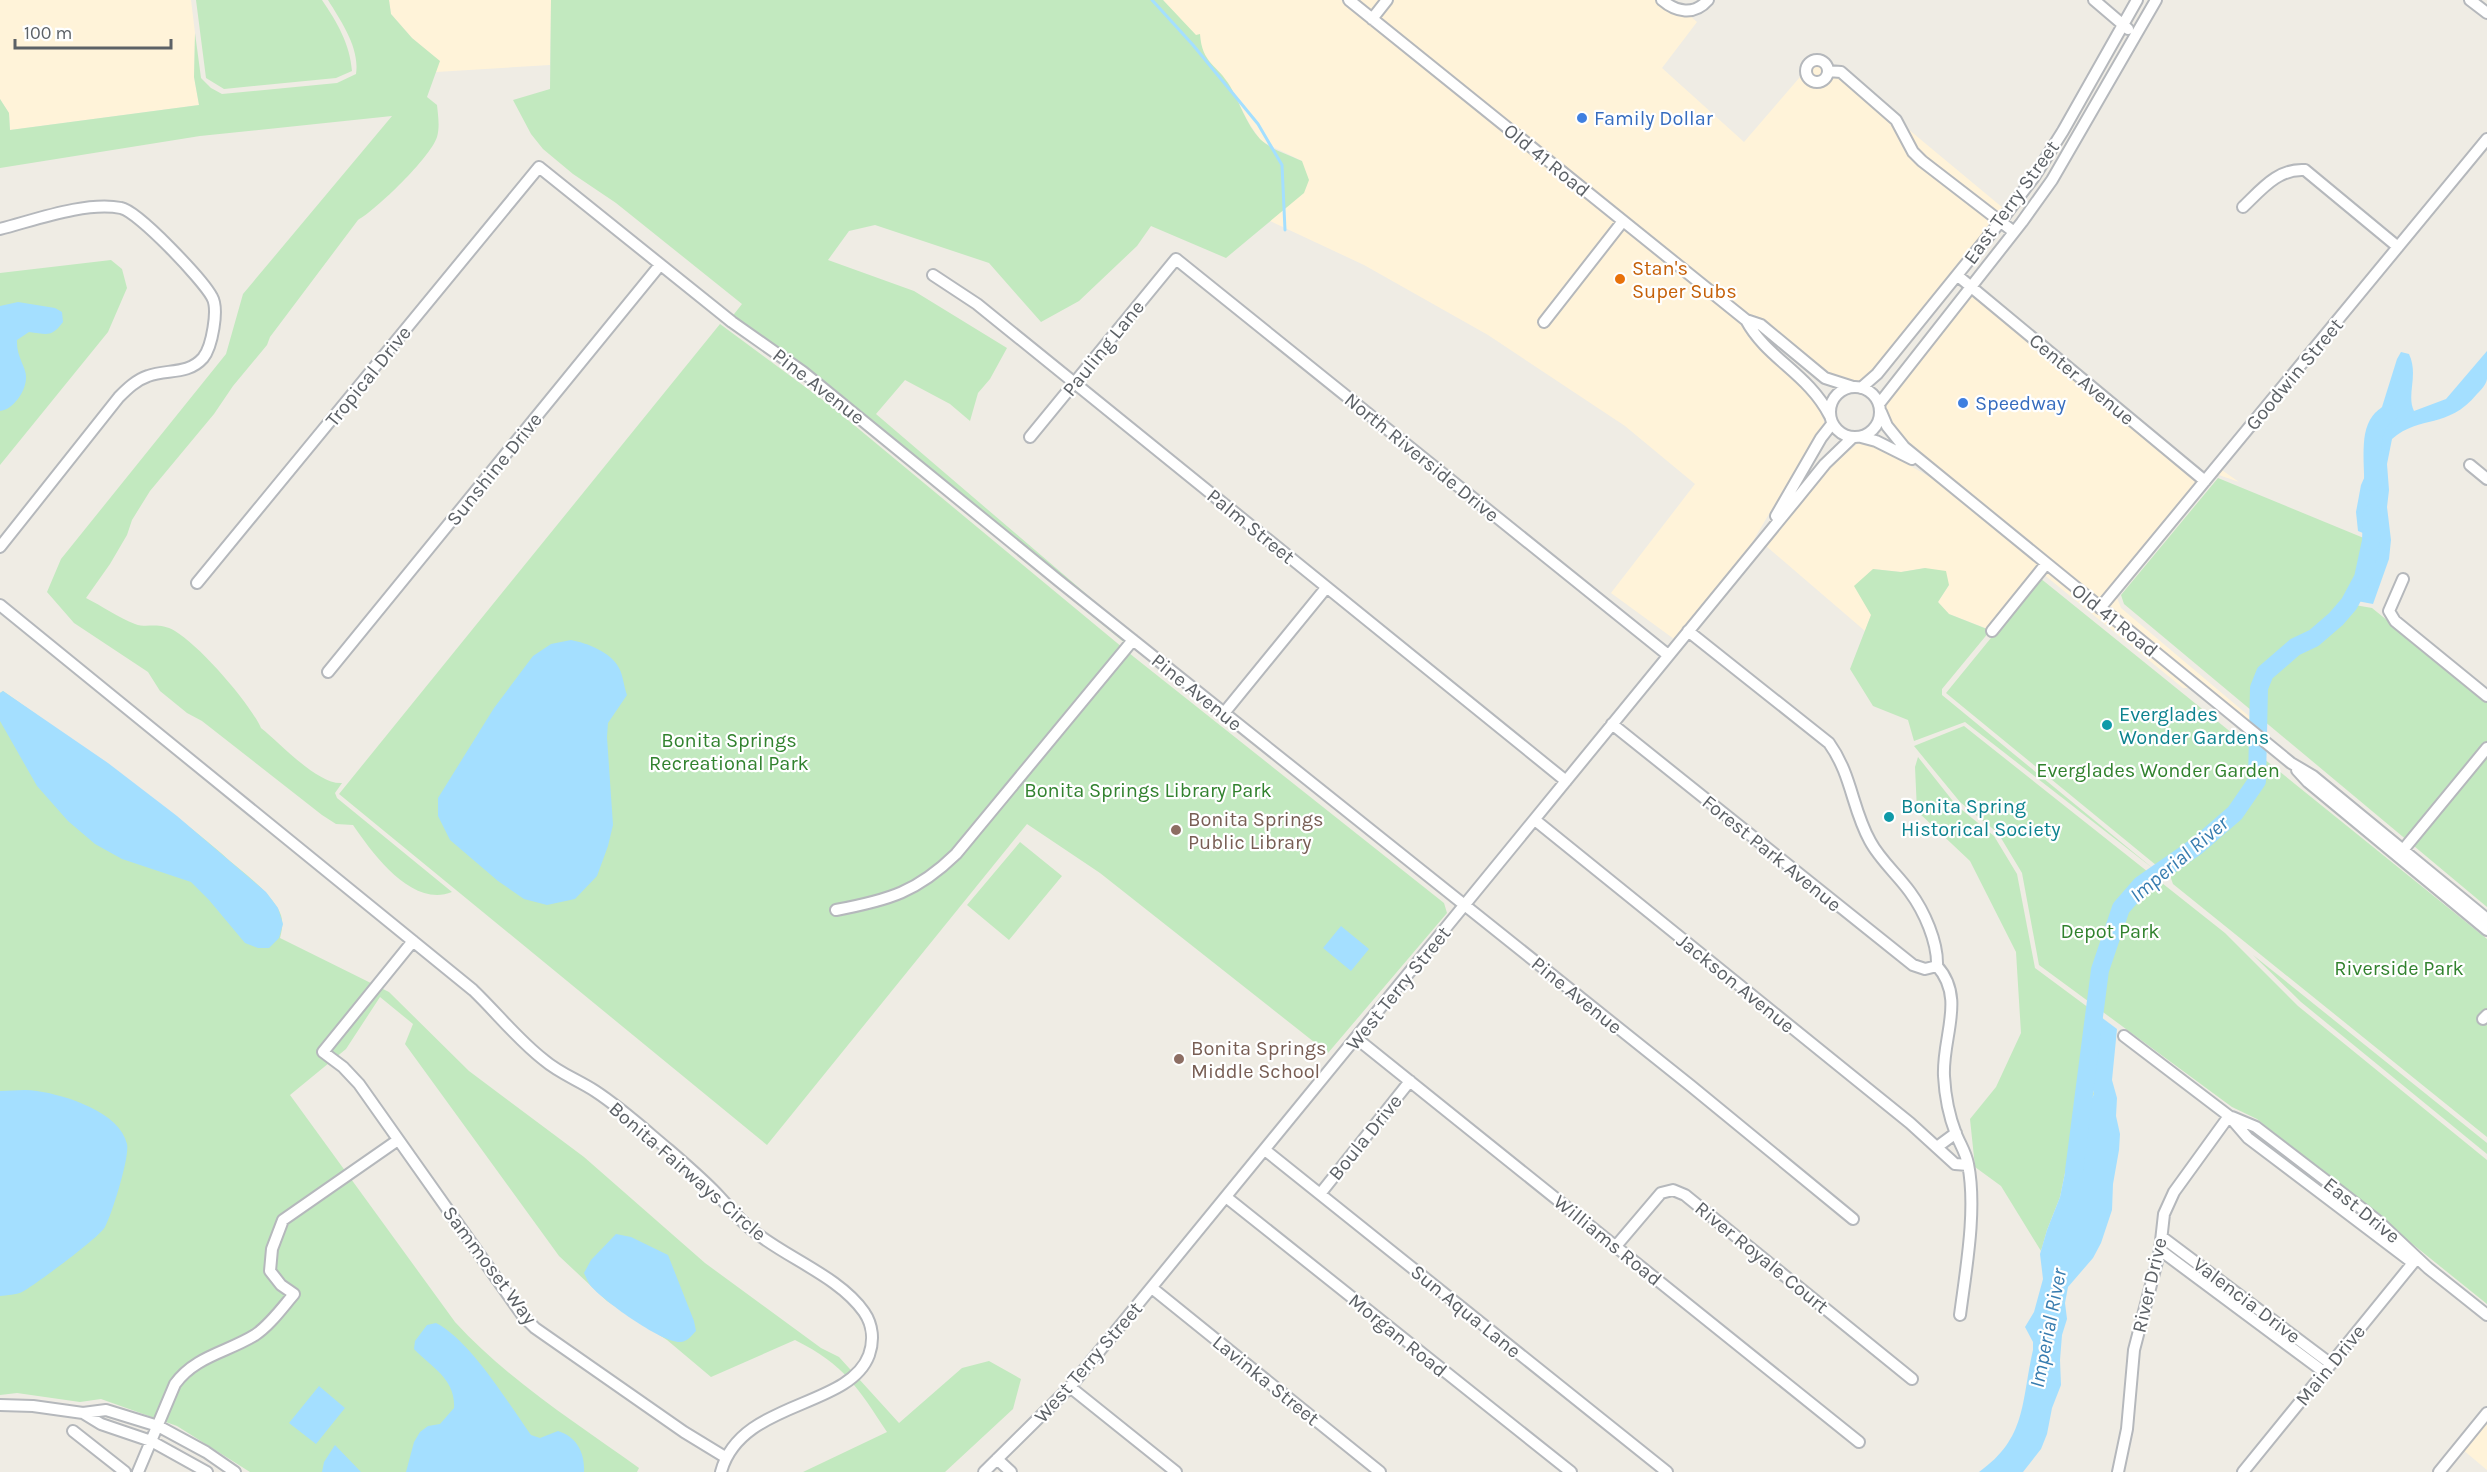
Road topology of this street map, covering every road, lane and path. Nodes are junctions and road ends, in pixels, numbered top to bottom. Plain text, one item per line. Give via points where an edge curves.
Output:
1 (1349, 0) edge
2 (1387, 0) edge
3 (1662, 0) edge
4 (1708, 0) edge
5 (2094, 0) edge
6 (2137, 0) edge
7 (2156, 0) edge
8 (2470, 0) edge
9 (2487, 13) edge
10 (1372, 19) junction
11 (2123, 24) junction
12 (2135, 37) junction
13 (1828, 71) dead end
14 (2487, 139) edge
15 (539, 168) joint
16 (2242, 207) dead end
17 (1623, 221) junction
18 (2000, 222) junction
19 (0, 230) edge
20 (2014, 232) junction
21 (2398, 247) junction
22 (1176, 259) joint
23 (660, 265) junction
24 (933, 275) dead end
25 (1958, 276) junction
26 (1971, 287) junction
27 (1746, 320) junction
28 (1545, 322) dead end
29 (1075, 383) junction
30 (1857, 387) junction
31 (1880, 408) junction
32 (1831, 420) junction
33 (1030, 437) dead end
34 (1856, 437) junction
35 (2470, 465) dead end
36 (1940, 477) junction
37 (2487, 479) edge
38 (2205, 481) junction
39 (0, 547) edge
40 (1755, 549) junction
41 (2046, 564) junction
42 (2403, 579) dead end
43 (197, 583) dead end
44 (1326, 588) junction
45 (0, 605) edge
46 (2100, 608) junction
47 (1688, 631) junction
48 (1992, 631) dead end
49 (1133, 640) junction
50 (1668, 655) junction
51 (328, 672) dead end
52 (2487, 696) edge
53 (1224, 713) junction
54 (1612, 724) junction
55 (2487, 748) edge
56 (2291, 763) junction
57 (1566, 781) junction
58 (1535, 820) junction
59 (2403, 850) junction
60 (1465, 906) junction
61 (836, 910) dead end
62 (2487, 919) edge
63 (2487, 930) edge
64 (413, 941) junction
65 (1937, 966) junction
66 (2124, 1036) dead end
67 (1356, 1038) junction
68 (1410, 1081) junction
69 (2229, 1116) junction
70 (1956, 1133) junction
71 (398, 1140) junction
72 (1937, 1147) junction
73 (1265, 1150) junction
74 (1968, 1165) junction
75 (1320, 1194) junction
76 (1226, 1197) junction
77 (1853, 1219) dead end
78 (2162, 1237) junction
79 (1616, 1246) junction
80 (2160, 1250) junction
81 (2415, 1261) junction
82 (1152, 1288) junction
83 (1960, 1315) dead end
84 (2487, 1315) edge
85 (2327, 1368) junction
86 (1912, 1379) dead end
87 (1070, 1387) junction
88 (0, 1406) edge
89 (83, 1413) junction
90 (2487, 1413) edge
91 (158, 1426) junction
92 (73, 1431) dead end
93 (151, 1441) junction
94 (1859, 1442) dead end
95 (725, 1456) junction
96 (997, 1460) junction
97 (125, 1472) edge
98 (138, 1472) edge
99 (207, 1472) edge
100 (235, 1472) edge
101 (722, 1472) edge
102 (984, 1472) edge
103 (1011, 1472) edge
104 (1176, 1472) edge
105 (1380, 1472) edge
106 (1571, 1472) edge
107 (1667, 1472) edge
108 (2118, 1472) edge
109 (2243, 1472) edge
110 (2439, 1472) edge

1 - 10 street, Old 41 Road
2 - 10 street
3 - 4 street via 1681,11 1693,10
5 - 11 street
6 - 11 street, East Terry Street
7 - 12 street, East Terry Street
8 - 9 street
10 - 17 street, Old 41 Road
11 - 12 street
11 - 18 street, East Terry Street via 2049,154
12 - 20 street, East Terry Street via 2071,150
13 - 18 street via 1841,72 1887,111 1922,161
14 - 21 street, Goodwin Street
15 - 23 street, Pine Avenue
15 - 43 street, Tropical Drive
16 - 21 street via 2282,174 2293,169 2305,170
17 - 27 street, Old 41 Road
17 - 28 street
18 - 20 street
18 - 25 street, East Terry Street
19 - 39 street via 100,205 124,208 162,239 213,298 213,341 203,358 186,370 148,376 118,397
20 - 26 street, East Terry Street
21 - 38 street, Goodwin Street
22 - 29 street, Pauling Lane
22 - 50 street, North Riverside Drive
23 - 49 street, Pine Avenue via 803,372
23 - 51 street, Sunshine Drive
24 - 29 street, Palm Street via 977,304
25 - 26 street, Center Avenue
25 - 30 street, East Terry Street via 1877,374
26 - 31 street, East Terry Street
26 - 38 street, Center Avenue
27 - 30 street, Old 41 Road via 1761,325 1825,378
27 - 32 street, Old 41 Road via 1755,337 1820,398
29 - 33 street, Pauling Lane
29 - 44 street, Palm Street
30 - 31 street via 1869,391
30 - 32 street via 1838,393 1833,400
31 - 34 street via 1875,428
31 - 36 street, Old 41 Road via 1887,426 1904,447
32 - 34 street via 1837,431
32 - 40 street, West Terry Street
34 - 36 street, Old 41 Road via 1876,441
34 - 40 street, West Terry Street via 1825,464
35 - 37 street
36 - 41 street, Old 41 Road
38 - 46 street, Goodwin Street
40 - 47 street, West Terry Street
41 - 46 street, Old 41 Road
41 - 48 street
42 - 52 street via 2389,611 2395,621
44 - 53 street
44 - 57 street, Palm Street
45 - 64 street, Bonita Fairways Circle
46 - 56 street, Old 41 Road
47 - 50 street, West Terry Street
47 - 65 street via 1829,743 1843,765 1870,843 1917,903 1937,955
49 - 53 street, Pine Avenue
49 - 61 street via 933,876 904,893
50 - 54 street, West Terry Street
53 - 60 street, Pine Avenue
54 - 57 street, West Terry Street
54 - 65 street, Forest Park Avenue via 1894,951 1913,965 1925,969
55 - 59 street
56 - 59 street, Old 41 Road via 2313,776
56 - 63 street, Old 41 Road via 2308,782
57 - 58 street, West Terry Street
58 - 60 street, West Terry Street
58 - 72 street, Jackson Avenue
59 - 62 street, Old 41 Road
60 - 67 street, West Terry Street
60 - 77 street, Pine Avenue
64 - 71 street, Sammoset Way via 323,1052 351,1075
64 - 95 street, Bonita Fairways Circle via 473,990 544,1061 613,1104 689,1167 750,1229 833,1283 863,1311 872,1334 868,1358 861,1369 842,1384 757,1425
65 - 70 street via 1945,974 1952,997 1944,1074
66 - 69 street, East Drive
67 - 68 street, Williams Road
67 - 73 street, West Terry Street
68 - 75 street, Boula Drive
68 - 79 street, Williams Road
69 - 78 street, River Drive via 2174,1192 2164,1214
69 - 81 street, East Drive via 2248,1138
70 - 72 street
70 - 74 street
71 - 91 street via 283,1220 272,1249 270,1271 294,1294 252,1336 190,1367 176,1384
71 - 95 street, Sammoset Way via 523,1317 684,1432
72 - 74 street, Jackson Avenue via 1955,1164
73 - 75 street, Sun Aqua Lane
73 - 76 street, West Terry Street
74 - 83 street via 1970,1225
75 - 107 street, Sun Aqua Lane
76 - 82 street, West Terry Street
76 - 106 street, Morgan Road
78 - 80 street, River Drive
78 - 85 street, Valencia Drive
79 - 86 street, River Royale Court via 1661,1193 1673,1190 1685,1195
79 - 94 street, Williams Road
80 - 85 street, Valencia Drive
80 - 108 street, River Drive via 2134,1350 2127,1430
81 - 84 street, East Drive
81 - 85 street, Main Drive
82 - 87 street, West Terry Street
82 - 105 street, Lavinka Street
85 - 109 street, Main Drive
87 - 96 street, West Terry Street
87 - 104 street
88 - 89 street
89 - 91 street via 106,1410
89 - 93 street via 100,1424
90 - 110 street
91 - 93 street
91 - 100 street
92 - 97 street
93 - 98 street
93 - 99 street
95 - 101 street
96 - 102 street, West Terry Street
96 - 103 street

